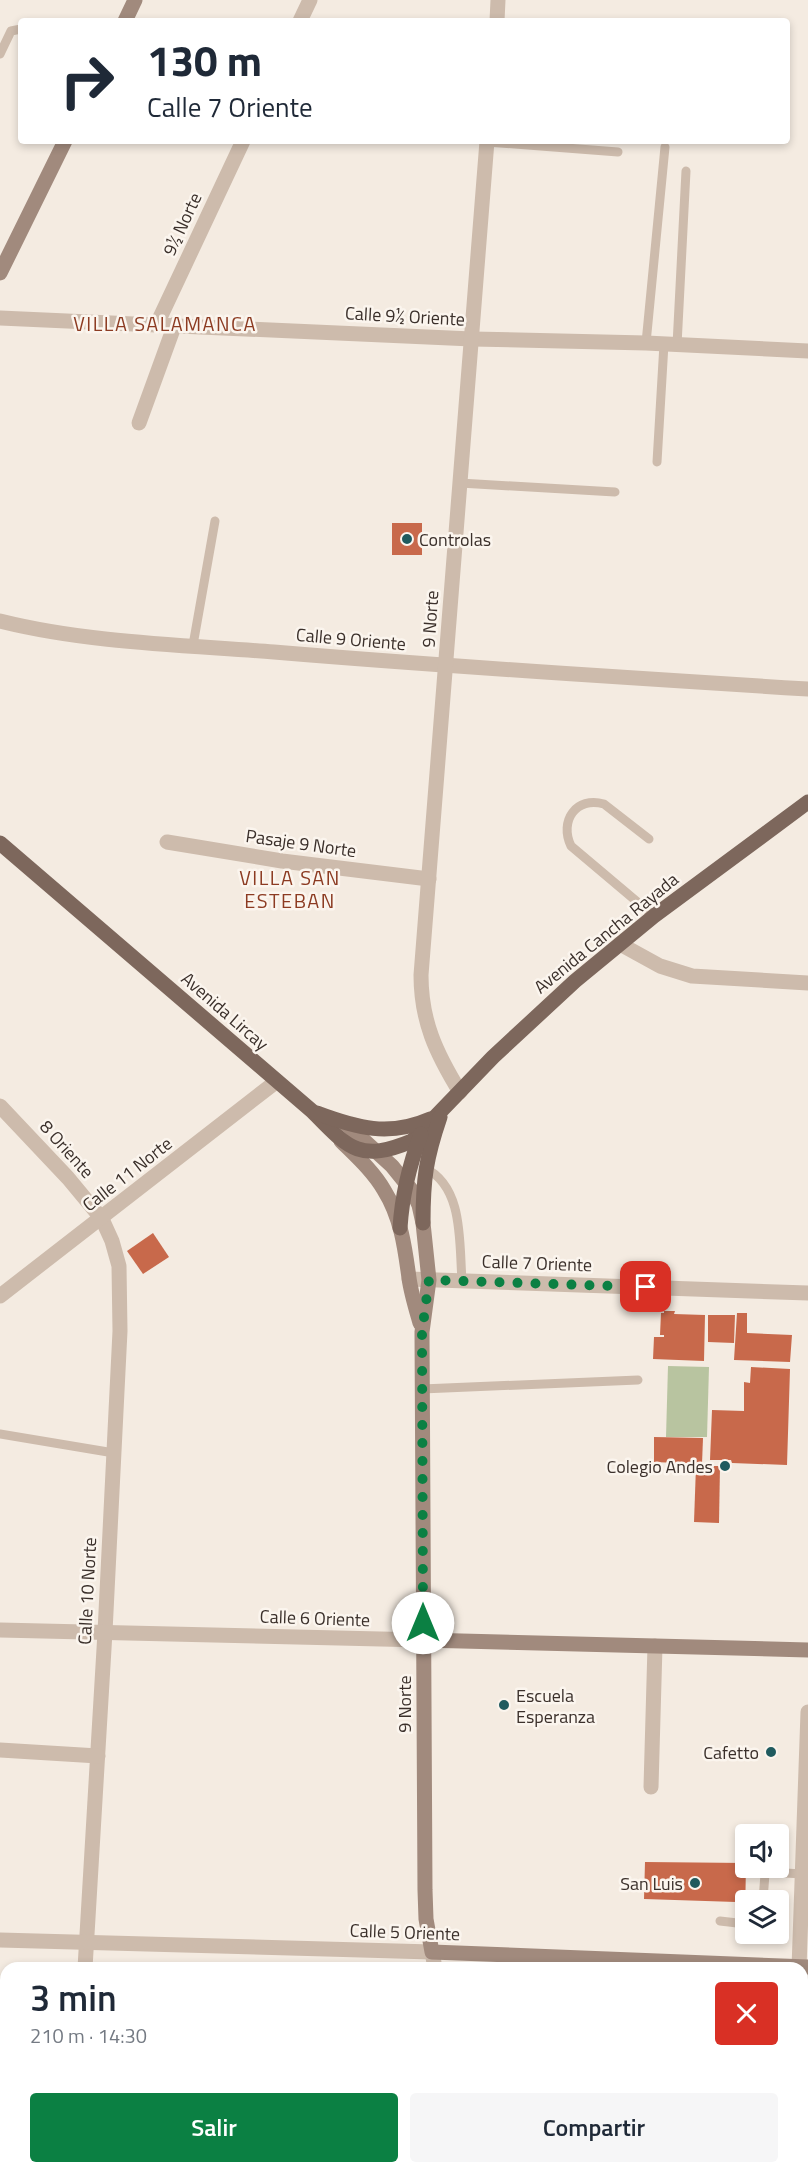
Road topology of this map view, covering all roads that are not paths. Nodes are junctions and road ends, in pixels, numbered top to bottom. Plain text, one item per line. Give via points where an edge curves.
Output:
1 (135, 0) edge
2 (310, 0) edge
3 (498, 0) edge
4 (126, 18) edge
5 (301, 18) edge
6 (497, 18) edge
7 (18, 30) edge
8 (0, 54) edge
9 (64, 144) edge
10 (242, 144) edge
11 (487, 144) edge
12 (513, 144) edge
13 (665, 147) dead end
14 (618, 152) dead end
15 (686, 171) dead end
16 (0, 273) edge
17 (0, 318) edge
18 (157, 324) junction
19 (175, 324) junction
20 (472, 339) junction
21 (646, 343) junction
22 (670, 345) junction
23 (808, 351) edge
24 (139, 423) dead end
25 (657, 462) dead end
26 (460, 483) junction
27 (615, 492) dead end
28 (215, 521) dead end
29 (0, 621) edge
30 (193, 645) junction
31 (446, 667) junction
32 (808, 688) edge
33 (808, 802) edge
34 (650, 839) dead end
35 (167, 842) dead end
36 (0, 843) edge
37 (429, 879) junction
38 (654, 916) junction
39 (620, 944) junction
40 (808, 982) edge
41 (277, 1082) junction
42 (460, 1092) junction
43 (0, 1106) edge
44 (442, 1110) junction
45 (312, 1112) junction
46 (346, 1124) junction
47 (422, 1132) junction
48 (341, 1141) junction
49 (377, 1152) junction
50 (425, 1168) junction
51 (405, 1180) junction
52 (102, 1219) junction
53 (423, 1223) junction
54 (400, 1228) junction
55 (409, 1279) junction
56 (429, 1280) junction
57 (462, 1280) junction
58 (808, 1293) edge
59 (0, 1296) edge
60 (422, 1332) junction
61 (638, 1380) dead end
62 (422, 1389) junction
63 (0, 1434) edge
64 (114, 1453) junction
65 (0, 1630) edge
66 (105, 1632) junction
67 (423, 1640) junction
68 (655, 1646) junction
69 (808, 1650) edge
70 (808, 1712) edge
71 (0, 1750) edge
72 (98, 1756) junction
73 (651, 1787) dead end
74 (802, 1874) junction
75 (764, 1890) edge
76 (720, 1921) dead end
77 (735, 1923) edge
78 (0, 1940) edge
79 (86, 1942) junction
80 (432, 1952) junction
81 (85, 1962) edge
82 (434, 1962) edge
83 (560, 1962) edge
84 (802, 1962) edge

1 - 4 main road
2 - 5 street
3 - 6 street
7 - 8 lane via 11,31
9 - 16 main road
10 - 18 street, 9½ Norte
11 - 20 street, 9 Norte
12 - 14 lane
13 - 21 lane
15 - 22 lane
17 - 18 street, Calle 9½ Oriente
18 - 19 street, Calle 9½ Oriente
19 - 20 street, Calle 9½ Oriente
19 - 24 street
20 - 21 street, Calle 9½ Oriente
20 - 26 street, 9 Norte
21 - 22 street, Calle 9½ Oriente
22 - 23 street, Calle 9½ Oriente
22 - 25 lane
26 - 27 lane
26 - 31 street, 9 Norte
28 - 30 lane
29 - 30 street, Calle 9 Oriente via 54,632
30 - 31 street, Calle 9 Oriente
31 - 32 street, Calle 9 Oriente
31 - 37 street, 9 Norte
33 - 38 main road, Avenida Cancha Rayada
34 - 38 lane via 597,801 580,807 566,823 571,846
35 - 37 street, Pasaje 9 Norte
36 - 41 main road, Avenida Lircay
37 - 42 street, 9 Norte via 421,975 423,1007 432,1040
38 - 39 main road, Avenida Cancha Rayada
39 - 40 street via 660,966 692,976
39 - 42 main road, Avenida Cancha Rayada via 531,1020
41 - 45 main road, Avenida Lircay
41 - 52 street, Calle 11 Norte
42 - 44 main road, Avenida Cancha Rayada
43 - 52 street, 8 Oriente
44 - 46 main road, Avenida Cancha Rayada via 404,1128 386,1130
44 - 47 main road, Avenida Cancha Rayada
44 - 50 main road
45 - 46 main road, Avenida Cancha Rayada
45 - 48 main road, Avenida Lircay
46 - 49 main road
47 - 49 main road, Avenida Cancha Rayada via 394,1149
47 - 51 main road
48 - 49 main road, Avenida Cancha Rayada
48 - 54 main road, Avenida Lircay via 378,1180
49 - 51 main road
50 - 53 main road
50 - 57 lane via 437,1174 453,1198
51 - 53 main road via 419,1205
51 - 54 main road
52 - 59 street, Calle 11 Norte
52 - 64 street, Calle 10 Norte via 112,1241 120,1279
53 - 56 main road, 9 Norte
54 - 55 main road, 9 Norte
55 - 56 street, Calle 7 Oriente
55 - 60 main road, 9 Norte
56 - 57 street, Calle 7 Oriente
56 - 60 main road, 9 Norte
57 - 58 street, Calle 7 Oriente
60 - 62 main road, 9 Norte
61 - 62 lane
62 - 67 main road, 9 Norte
63 - 64 lane
64 - 66 street, Calle 10 Norte
65 - 66 street, Calle 6 Oriente
66 - 67 street, Calle 6 Oriente
66 - 72 street, Calle 10 Norte
67 - 68 main road, Calle 6 Oriente
67 - 80 main road, 9 Norte via 425,1890
68 - 69 main road, Calle 6 Oriente
68 - 73 street
70 - 74 street
71 - 72 street
72 - 79 street, Calle 10 Norte
74 - 75 lane via 769,1872 765,1874
74 - 84 street
76 - 77 lane
78 - 79 street, Calle 5 Oriente
79 - 80 street, Calle 5 Oriente
79 - 81 street, Calle 10 Norte
80 - 82 street, 9 Norte
80 - 83 main road, Calle 5 Oriente

